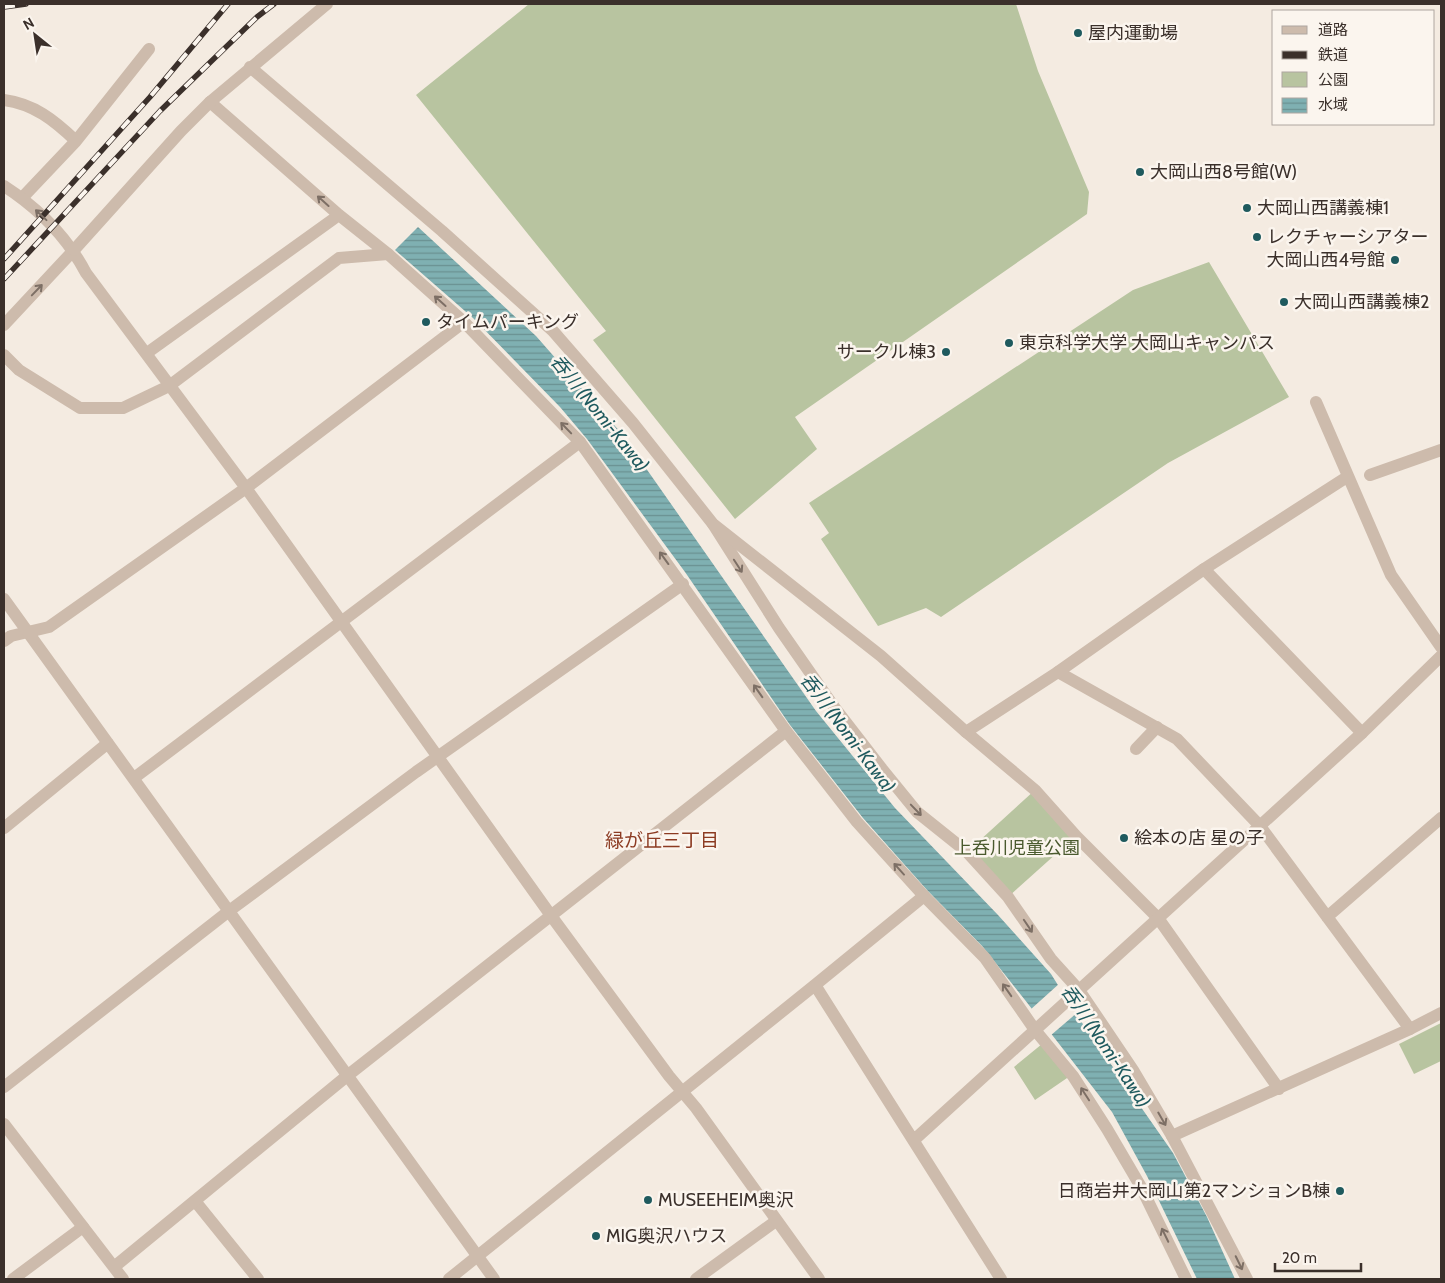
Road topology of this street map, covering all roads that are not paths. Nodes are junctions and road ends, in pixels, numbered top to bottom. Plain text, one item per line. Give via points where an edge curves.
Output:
1 (327, 4) edge
2 (149, 49) dead end
3 (250, 67) junction
4 (4, 100) edge
5 (210, 102) junction
6 (76, 140) junction
7 (4, 186) edge
8 (22, 198) junction
9 (339, 215) junction
10 (74, 250) junction
11 (388, 254) junction
12 (464, 322) junction
13 (4, 325) edge
14 (148, 353) junction
15 (4, 354) edge
16 (169, 386) junction
17 (1316, 402) dead end
18 (580, 442) junction
19 (1441, 450) edge
20 (1370, 475) dead end
21 (1347, 477) junction
22 (246, 488) junction
23 (713, 524) junction
24 (1204, 569) junction
25 (683, 584) junction
26 (4, 599) edge
27 (342, 622) junction
28 (28, 632) junction
29 (4, 641) edge
30 (1441, 647) edge
31 (1441, 656) edge
32 (1058, 672) junction
33 (1157, 727) junction
34 (786, 731) junction
35 (966, 732) junction
36 (1362, 733) junction
37 (108, 743) junction
38 (1136, 749) dead end
39 (438, 756) junction
40 (134, 778) junction
41 (1441, 818) edge
42 (1260, 826) junction
43 (4, 828) edge
44 (924, 896) junction
45 (229, 911) junction
46 (552, 916) junction
47 (1327, 917) junction
48 (1158, 918) junction
49 (815, 985) junction
50 (1077, 992) junction
51 (1441, 1013) edge
52 (1410, 1029) junction
53 (1035, 1030) junction
54 (348, 1076) junction
55 (4, 1087) edge
56 (1279, 1089) junction
57 (683, 1090) junction
58 (4, 1124) edge
59 (1172, 1136) junction
60 (914, 1140) junction
61 (195, 1201) junction
62 (776, 1221) junction
63 (83, 1227) junction
64 (478, 1256) junction
65 (114, 1267) junction
66 (13, 1279) edge
67 (123, 1279) edge
68 (258, 1279) edge
69 (449, 1279) edge
70 (494, 1279) edge
71 (696, 1279) edge
72 (818, 1279) edge
73 (1000, 1279) edge
74 (1186, 1279) edge
75 (1247, 1279) edge

1 - 3 street
2 - 6 street
3 - 5 street
3 - 23 street via 471,256 553,331 633,423
4 - 6 street via 40,111
9 -> 5 street
5 - 10 street
6 - 8 street
7 - 8 street
10 -> 8 street
9 - 11 street
9 - 14 street
13 -> 10 street
10 - 14 street via 86,273
12 -> 11 street
11 - 16 street via 339,258
18 -> 12 street
12 - 22 street
14 - 16 street
15 - 16 street via 19,370 80,408 123,408
16 - 22 street
17 - 21 street
25 -> 18 street
18 - 27 street
19 - 20 street
21 - 24 street
21 - 30 street via 1392,575
22 - 27 street
22 - 28 street via 49,628
23 - 35 street via 881,656
23 -> 50 street via 834,708 917,812 966,852 1008,896
24 - 32 street
24 - 36 street
34 -> 25 street
25 - 39 street
26 - 28 street
27 - 39 street
27 - 40 street
28 - 29 street
28 - 37 street
31 - 36 street
32 - 33 street
32 - 35 street
33 - 38 street
33 - 42 street via 1177,739
44 -> 34 street via 856,822
34 - 46 street
35 - 48 street via 1035,790
36 - 42 street
37 - 40 street
37 - 43 street
39 - 45 street
39 - 46 street
40 - 45 street
41 - 47 street
42 - 47 street
42 - 48 street
44 - 49 street
53 -> 44 street via 985,958
45 - 54 street
45 - 55 street
46 - 54 street
46 - 57 street via 669,1076
47 - 52 street
48 - 50 street
48 - 56 street
49 - 57 street
49 - 60 street
50 - 53 street
50 -> 59 street via 1133,1070
51 - 52 street
52 - 56 street
53 - 60 street
74 -> 53 street via 1142,1187 1107,1129 1073,1076
54 - 61 street
54 - 64 street
56 - 59 street
57 - 62 street
57 - 64 street
58 - 63 street
59 -> 75 street
60 - 73 street
61 - 65 street
61 - 68 street
62 - 71 street
62 - 72 street
63 - 65 street
63 - 66 street
64 - 69 street
64 - 70 street
65 - 67 street

